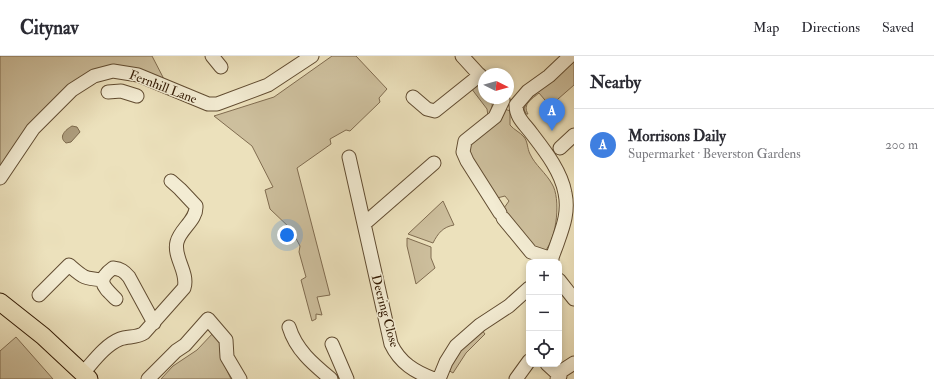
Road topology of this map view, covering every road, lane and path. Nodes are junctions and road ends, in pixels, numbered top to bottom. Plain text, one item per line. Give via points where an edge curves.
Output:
1 (212, 56) edge
2 (312, 56) edge
3 (462, 56) edge
4 (570, 56) edge
5 (221, 67) dead end
6 (123, 72) junction
7 (478, 74) edge
8 (478, 81) edge
9 (121, 91) junction
10 (108, 92) dead end
11 (137, 96) dead end
12 (413, 97) dead end
13 (500, 104) edge
14 (516, 105) joint
15 (574, 135) edge
16 (560, 148) dead end
17 (353, 162) dead end
18 (434, 163) dead end
19 (0, 178) edge
20 (179, 184) dead end
21 (364, 224) junction
22 (548, 259) edge
23 (551, 259) edge
24 (103, 280) junction
25 (562, 284) edge
26 (526, 291) edge
27 (39, 295) dead end
28 (116, 299) dead end
29 (574, 299) edge
30 (0, 302) edge
31 (154, 323) junction
32 (289, 327) dead end
33 (332, 344) dead end
34 (574, 363) edge
35 (526, 365) edge
36 (550, 367) edge
37 (86, 376) edge
38 (559, 377) edge
39 (148, 379) edge
40 (240, 379) edge
41 (331, 379) edge
42 (347, 379) edge
43 (434, 379) edge
44 (439, 379) edge
45 (516, 379) edge

1 - 5 street
2 - 6 street, Fernhill Lane via 268,85 217,104 208,104 138,75
3 - 7 street
4 - 14 street via 528,91
6 - 9 street
6 - 19 street, Fernhill Lane via 113,71 94,76 72,90 33,129
8 - 12 street via 434,111 428,110
9 - 10 street
9 - 11 street
13 - 22 street via 495,117 465,141 463,152 531,252
14 - 23 street via 520,120 549,157 560,176 565,193 565,223
15 - 16 street
17 - 21 street, Deering Close
18 - 21 street
20 - 31 street via 197,209 177,241 185,285
21 - 43 street, Deering Close via 391,344 406,365
24 - 27 street via 81,276 69,264
24 - 28 street via 104,287
24 - 31 street via 113,268 119,268 124,272
25 - 29 street
26 - 44 street via 509,306 475,328 456,346
30 - 37 main road via 43,336
31 - 37 street via 142,335 122,338 112,343
32 - 41 street via 301,351
33 - 42 street
34 - 38 street
35 - 45 street
36 - 38 street
39 - 40 street via 185,345 208,319 226,340 227,357

